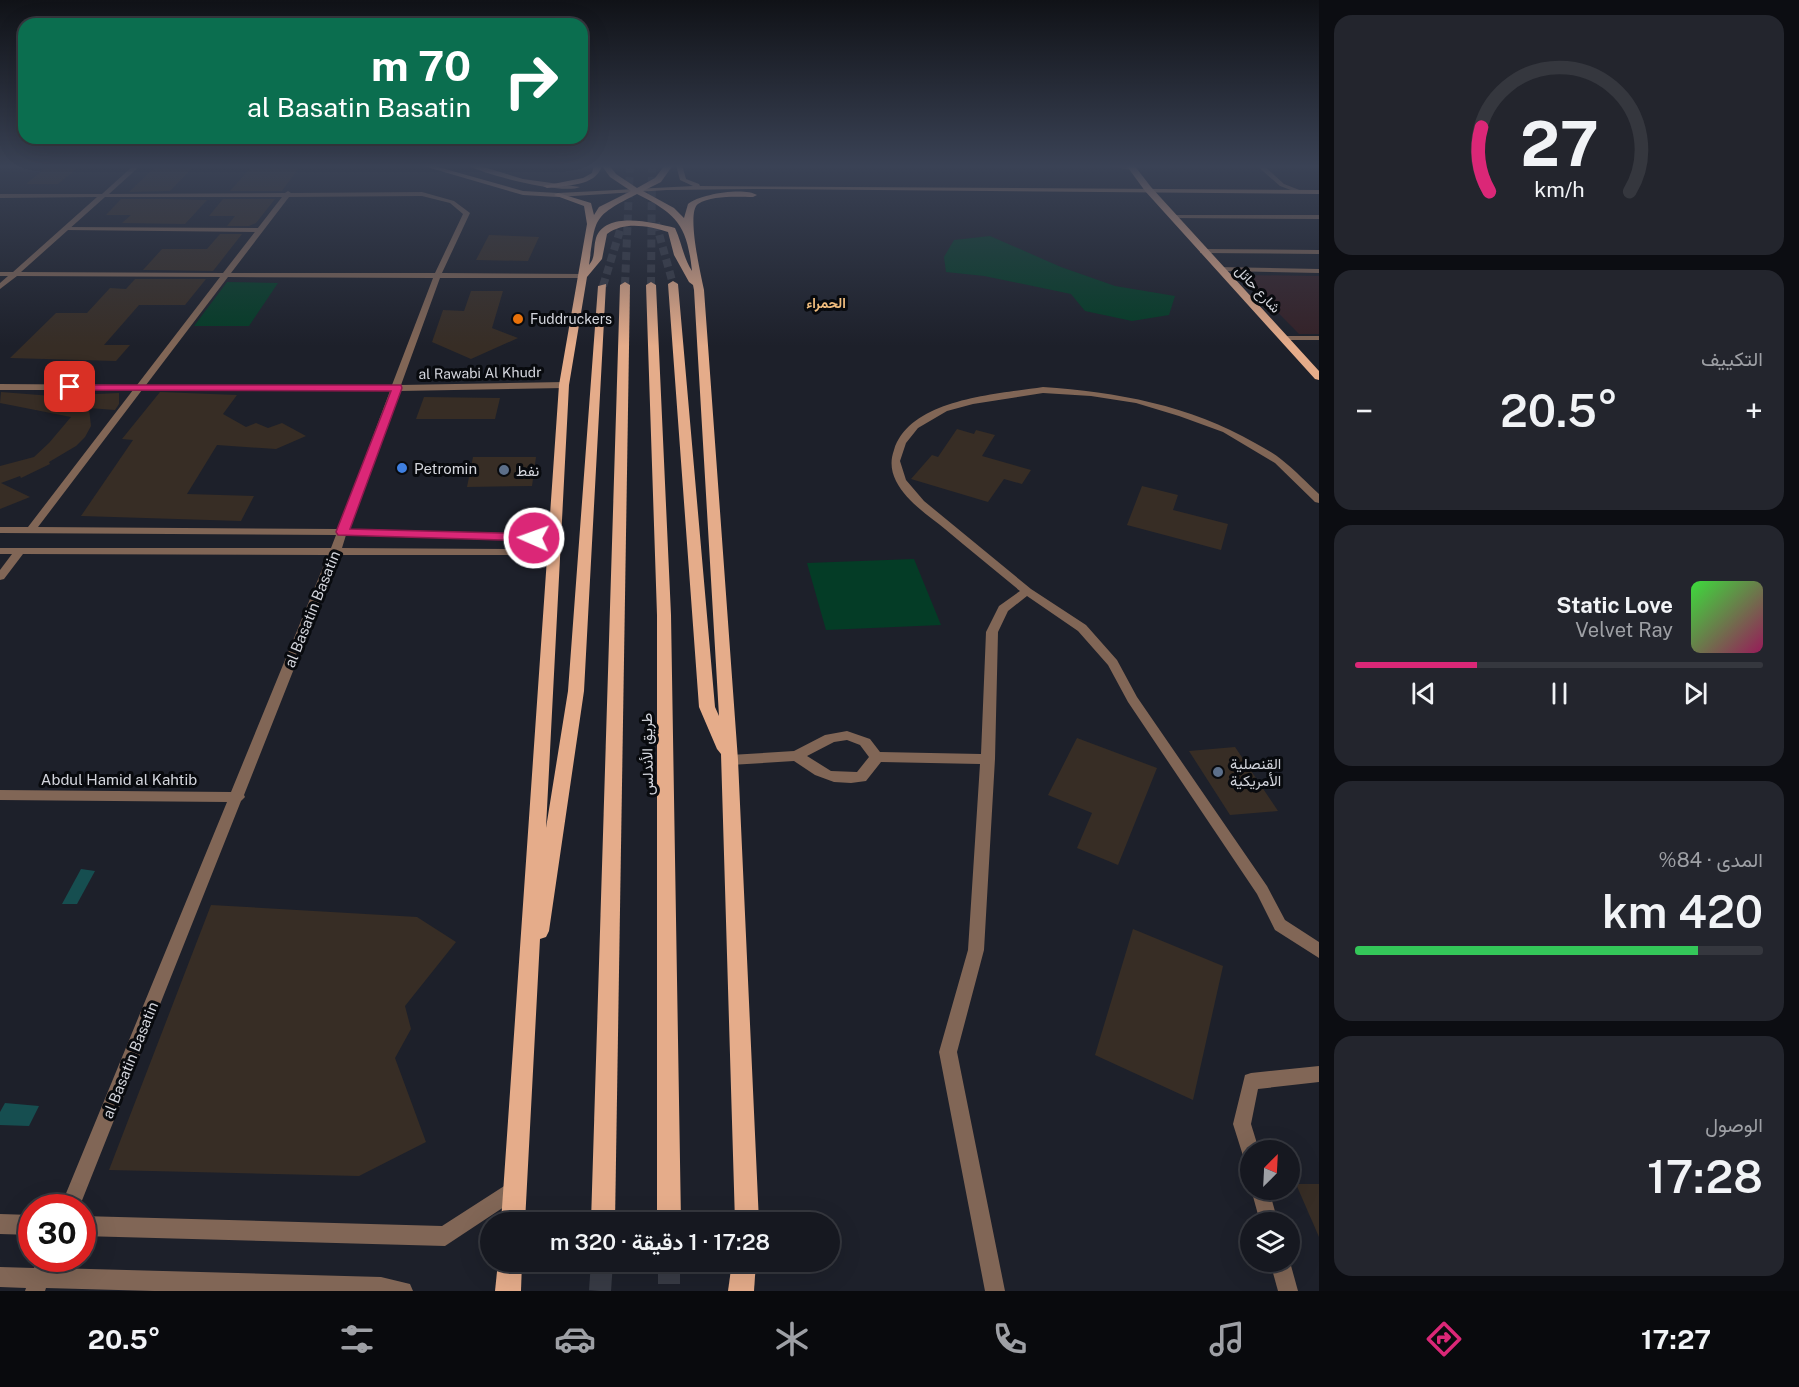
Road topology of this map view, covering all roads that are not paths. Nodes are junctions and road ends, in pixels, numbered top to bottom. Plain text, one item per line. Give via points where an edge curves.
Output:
1 (70, 225) edge
2 (264, 225) edge
3 (461, 225) edge
4 (591, 225) edge
5 (621, 225) edge
6 (650, 225) edge
7 (684, 225) edge
8 (688, 225) edge
9 (1181, 225) edge
10 (67, 228) junction
11 (260, 230) junction
12 (688, 230) junction
13 (1203, 251) junction
14 (1319, 252) edge
15 (1221, 269) junction
16 (1319, 271) edge
17 (0, 274) edge
18 (14, 274) junction
19 (226, 275) junction
20 (436, 276) junction
21 (582, 276) junction
22 (673, 284) tunnel mouth
23 (625, 285) tunnel mouth
24 (651, 285) tunnel mouth
25 (603, 286) tunnel mouth
26 (0, 287) edge
27 (699, 290) junction
28 (1284, 338) junction
29 (1319, 338) edge
30 (1319, 377) edge
31 (564, 385) junction
32 (0, 387) edge
33 (140, 387) junction
34 (397, 388) junction
35 (1319, 500) edge
36 (554, 523) junction
37 (0, 530) edge
38 (30, 531) junction
39 (342, 532) junction
40 (0, 551) edge
41 (20, 551) junction
42 (335, 552) junction
43 (552, 557) junction
44 (0, 577) edge
45 (1027, 591) junction
46 (797, 756) junction
47 (877, 758) junction
48 (988, 759) junction
49 (730, 760) junction
50 (0, 795) edge
51 (238, 797) junction
52 (1319, 951) edge
53 (525, 1019) junction
54 (1319, 1074) edge
55 (1246, 1140) edge
56 (515, 1188) junction
57 (75, 1194) edge
58 (514, 1212) edge
59 (603, 1212) edge
60 (669, 1212) edge
61 (747, 1212) edge
62 (0, 1224) edge
63 (18, 1225) edge
64 (96, 1226) edge
65 (509, 1272) edge
66 (745, 1272) edge
67 (748, 1272) edge
68 (1283, 1272) edge
69 (41, 1275) edge
70 (0, 1277) edge
71 (403, 1291) edge
72 (508, 1291) edge
73 (741, 1291) edge
74 (750, 1291) edge
75 (995, 1291) edge
76 (1288, 1291) edge

1 - 10 street
2 - 11 street
3 - 20 street, al Basatin Basatin
4 - 21 main road
5 - 21 main road via 605,232 598,260
6 - 27 main road via 672,230 678,255
7 - 12 main road
8 - 12 main road
9 - 13 main road, شارع حائل
10 - 11 street
10 - 18 street
11 - 19 street
12 - 27 main road
13 - 14 street
13 - 15 main road, شارع حائل
15 - 16 street
15 - 28 main road, شارع حائل
17 - 18 street
18 - 19 street
18 - 26 street
19 - 20 street
19 - 33 street
20 - 21 street
20 - 34 street, al Basatin Basatin
21 - 31 main road
22 - 49 main road via 707,707
23 - 59 main road, طريق الأندلس
24 - 60 main road, طريق الأندلس via 663,615
25 - 53 main road via 576,691
27 - 49 main road
28 - 29 street
28 - 30 main road, شارع حائل
31 - 34 street, al Rawabi Al Khudr
31 - 36 main road
32 - 33 street, al Rawabi Al Khudr
33 - 34 street, al Rawabi Al Khudr
33 - 38 street
34 - 39 street, al Basatin Basatin
35 - 45 street via 1278,461 1226,430 1137,401 1043,390 944,409 915,426 902,442 895,461 901,481 920,503
36 - 39 street via 534,538
36 - 43 main road
37 - 38 street
38 - 39 street
39 - 42 street, al Basatin Basatin
40 - 41 street
41 - 42 street
41 - 44 street
42 - 43 street via 528,552
42 - 51 street, al Basatin Basatin
43 - 53 main road
45 - 48 street via 1003,609 992,632
45 - 52 street via 1082,628 1113,663 1132,699 1262,890 1280,925
46 - 47 street via 843,734 864,742
46 - 47 street via 817,772 845,780 861,777
46 - 49 street
47 - 48 street
48 - 75 street via 976,950 948,1052
49 - 61 main road
50 - 51 street, Abdul Hamid al Kahtib
51 - 57 street, al Basatin Basatin
53 - 56 main road
54 - 55 street via 1251,1081 1242,1124
56 - 58 main road
56 - 64 street via 445,1236
62 - 63 street
65 - 72 main road
66 - 73 main road
67 - 74 main road
68 - 76 street
69 - 70 street
69 - 71 street via 381,1287

